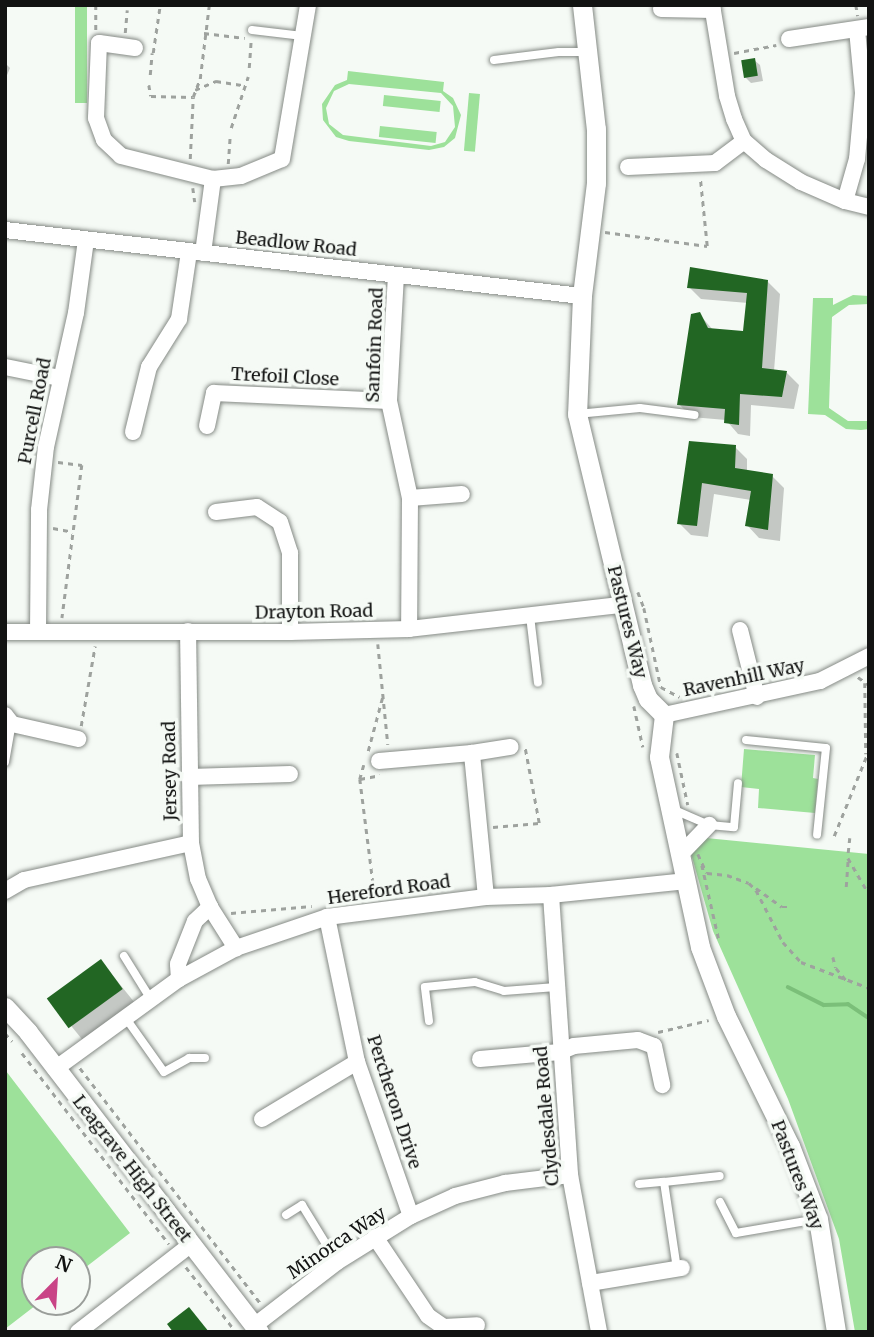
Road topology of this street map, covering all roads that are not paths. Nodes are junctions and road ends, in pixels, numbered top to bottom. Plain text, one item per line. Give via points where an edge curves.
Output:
1 (308, 5) edge
2 (582, 5) edge
3 (712, 7) edge
4 (662, 9) dead end
5 (863, 28) edge
6 (252, 30) road end
7 (303, 36) junction
8 (789, 39) road end
9 (129, 48) road end
10 (590, 52) junction
11 (494, 60) dead end
12 (744, 141) junction
13 (628, 167) dead end
14 (220, 178) junction
15 (845, 201) junction
16 (869, 207) edge
17 (5, 230) edge
18 (86, 240) junction
19 (196, 253) junction
20 (396, 275) junction
21 (582, 296) junction
22 (5, 367) edge
23 (60, 378) junction
24 (389, 401) junction
25 (577, 414) junction
26 (695, 415) dead end
27 (207, 426) dead end
28 (132, 432) dead end
29 (462, 494) dead end
30 (410, 498) junction
31 (216, 512) dead end
32 (621, 605) junction
33 (530, 616) junction
34 (409, 629) junction
35 (740, 630) dead end
36 (188, 631) junction
37 (5, 632) edge
38 (38, 632) junction
39 (290, 632) junction
40 (869, 656) edge
41 (538, 683) dead end
42 (757, 697) junction
43 (664, 715) junction
44 (9, 719) edge
45 (78, 739) road end
46 (746, 740) dead end
47 (511, 747) road end
48 (472, 753) junction
49 (384, 760) road end
50 (5, 762) edge
51 (290, 774) dead end
52 (189, 776) junction
53 (738, 783) dead end
54 (668, 807) junction
55 (709, 825) junction
56 (817, 835) dead end
57 (191, 843) junction
58 (688, 853) junction
59 (685, 881) junction
60 (5, 891) edge
61 (551, 895) junction
62 (486, 897) junction
63 (210, 907) junction
64 (327, 917) junction
65 (236, 948) junction
66 (124, 956) dead end
67 (179, 979) junction
68 (556, 987) junction
69 (150, 998) junction
70 (5, 1007) edge
71 (125, 1017) junction
72 (429, 1021) dead end
73 (560, 1052) junction
74 (205, 1058) dead end
75 (481, 1059) dead end
76 (357, 1062) junction
77 (55, 1069) junction
78 (662, 1085) dead end
79 (262, 1119) dead end
80 (570, 1175) junction
81 (720, 1176) dead end
82 (664, 1182) junction
83 (639, 1184) dead end
84 (720, 1202) dead end
85 (286, 1214) dead end
86 (411, 1216) junction
87 (818, 1219) junction
88 (375, 1237) junction
89 (180, 1245) junction
90 (337, 1262) junction
91 (679, 1268) joint
92 (590, 1283) junction
93 (477, 1325) dead end
94 (249, 1330) edge
95 (832, 1331) edge
96 (78, 1332) edge
97 (599, 1332) edge

1 - 7 street
2 - 10 street, Pastures Way
3 - 4 street
3 - 12 street via 734,119
5 - 8 street
5 - 15 street via 857,159
6 - 7 lane
7 - 14 street via 282,159 241,176
9 - 14 street via 99,43 96,118 104,140 121,156
10 - 11 lane
10 - 21 street, Pastures Way via 596,184
12 - 13 street via 715,163
12 - 15 street via 801,182
14 - 19 street
15 - 16 street
17 - 18 street, Beadlow Road
18 - 19 street, Beadlow Road
18 - 23 street, Purcell Road via 76,313
19 - 20 street, Beadlow Road
19 - 28 street via 179,320 149,367
20 - 21 street, Beadlow Road
20 - 24 street, Sanfoin Road
21 - 25 street, Pastures Way
22 - 23 street
23 - 38 street, Purcell Road via 44,460
24 - 27 street, Trefoil Close via 214,393
24 - 30 street, Sanfoin Road
25 - 26 lane via 640,408
25 - 32 street, Pastures Way
29 - 30 street
30 - 34 street, Sanfoin Road
31 - 39 street via 257,507 280,522 290,553
32 - 33 street, Drayton Road
32 - 43 street, Pastures Way via 642,685
33 - 34 street, Drayton Road
33 - 41 lane
34 - 39 street, Drayton Road
35 - 42 street
36 - 38 street, Drayton Road
36 - 39 street, Drayton Road
36 - 52 street, Jersey Road
37 - 38 street, Drayton Road
40 - 42 street, Ravenhill Way via 820,681
42 - 43 street, Ravenhill Way
43 - 54 street, Pastures Way via 659,757
44 - 45 street
44 - 50 lane
46 - 56 lane via 826,748
47 - 48 street
48 - 49 street
48 - 62 street
51 - 52 street
52 - 57 street, Jersey Road
53 - 55 lane via 734,827
54 - 55 lane
54 - 58 street, Pastures Way
55 - 58 street
57 - 60 street via 24,880
57 - 63 street, Jersey Road via 198,879
58 - 59 street, Pastures Way
59 - 61 street, Hereford Road
59 - 87 street, Pastures Way via 700,947 726,1016 790,1146
61 - 62 street, Hereford Road
61 - 68 street, Clydesdale Road
62 - 64 street, Hereford Road
63 - 65 street, Jersey Road
63 - 67 street via 195,921 178,964
64 - 65 street, Hereford Road
64 - 76 street, Percheron Drive
65 - 67 street, Hereford Road
66 - 69 lane
67 - 69 street, Hereford Road
68 - 72 lane via 503,991 475,982 425,987
68 - 73 street, Clydesdale Road
69 - 71 street, Hereford Road
70 - 77 street, Leagrave High Street
71 - 74 lane via 164,1072 189,1058
71 - 77 street, Hereford Road
73 - 75 street
73 - 78 street via 573,1046 638,1040 654,1046
73 - 80 street, Clydesdale Road
76 - 79 street
76 - 86 street, Percheron Drive
77 - 89 street, Leagrave High Street
80 - 86 street, Minorca Way via 505,1182 456,1196
80 - 92 street, Clydesdale Road
81 - 82 lane
82 - 83 lane
82 - 91 lane
84 - 87 lane via 736,1233
85 - 90 lane via 302,1205
86 - 88 street, Minorca Way
87 - 95 street, Pastures Way
88 - 90 street, Minorca Way
88 - 93 street via 428,1316 444,1327
89 - 94 street, Leagrave High Street
89 - 96 street
90 - 94 street, Minorca Way
91 - 92 street
92 - 97 street, Clydesdale Road

